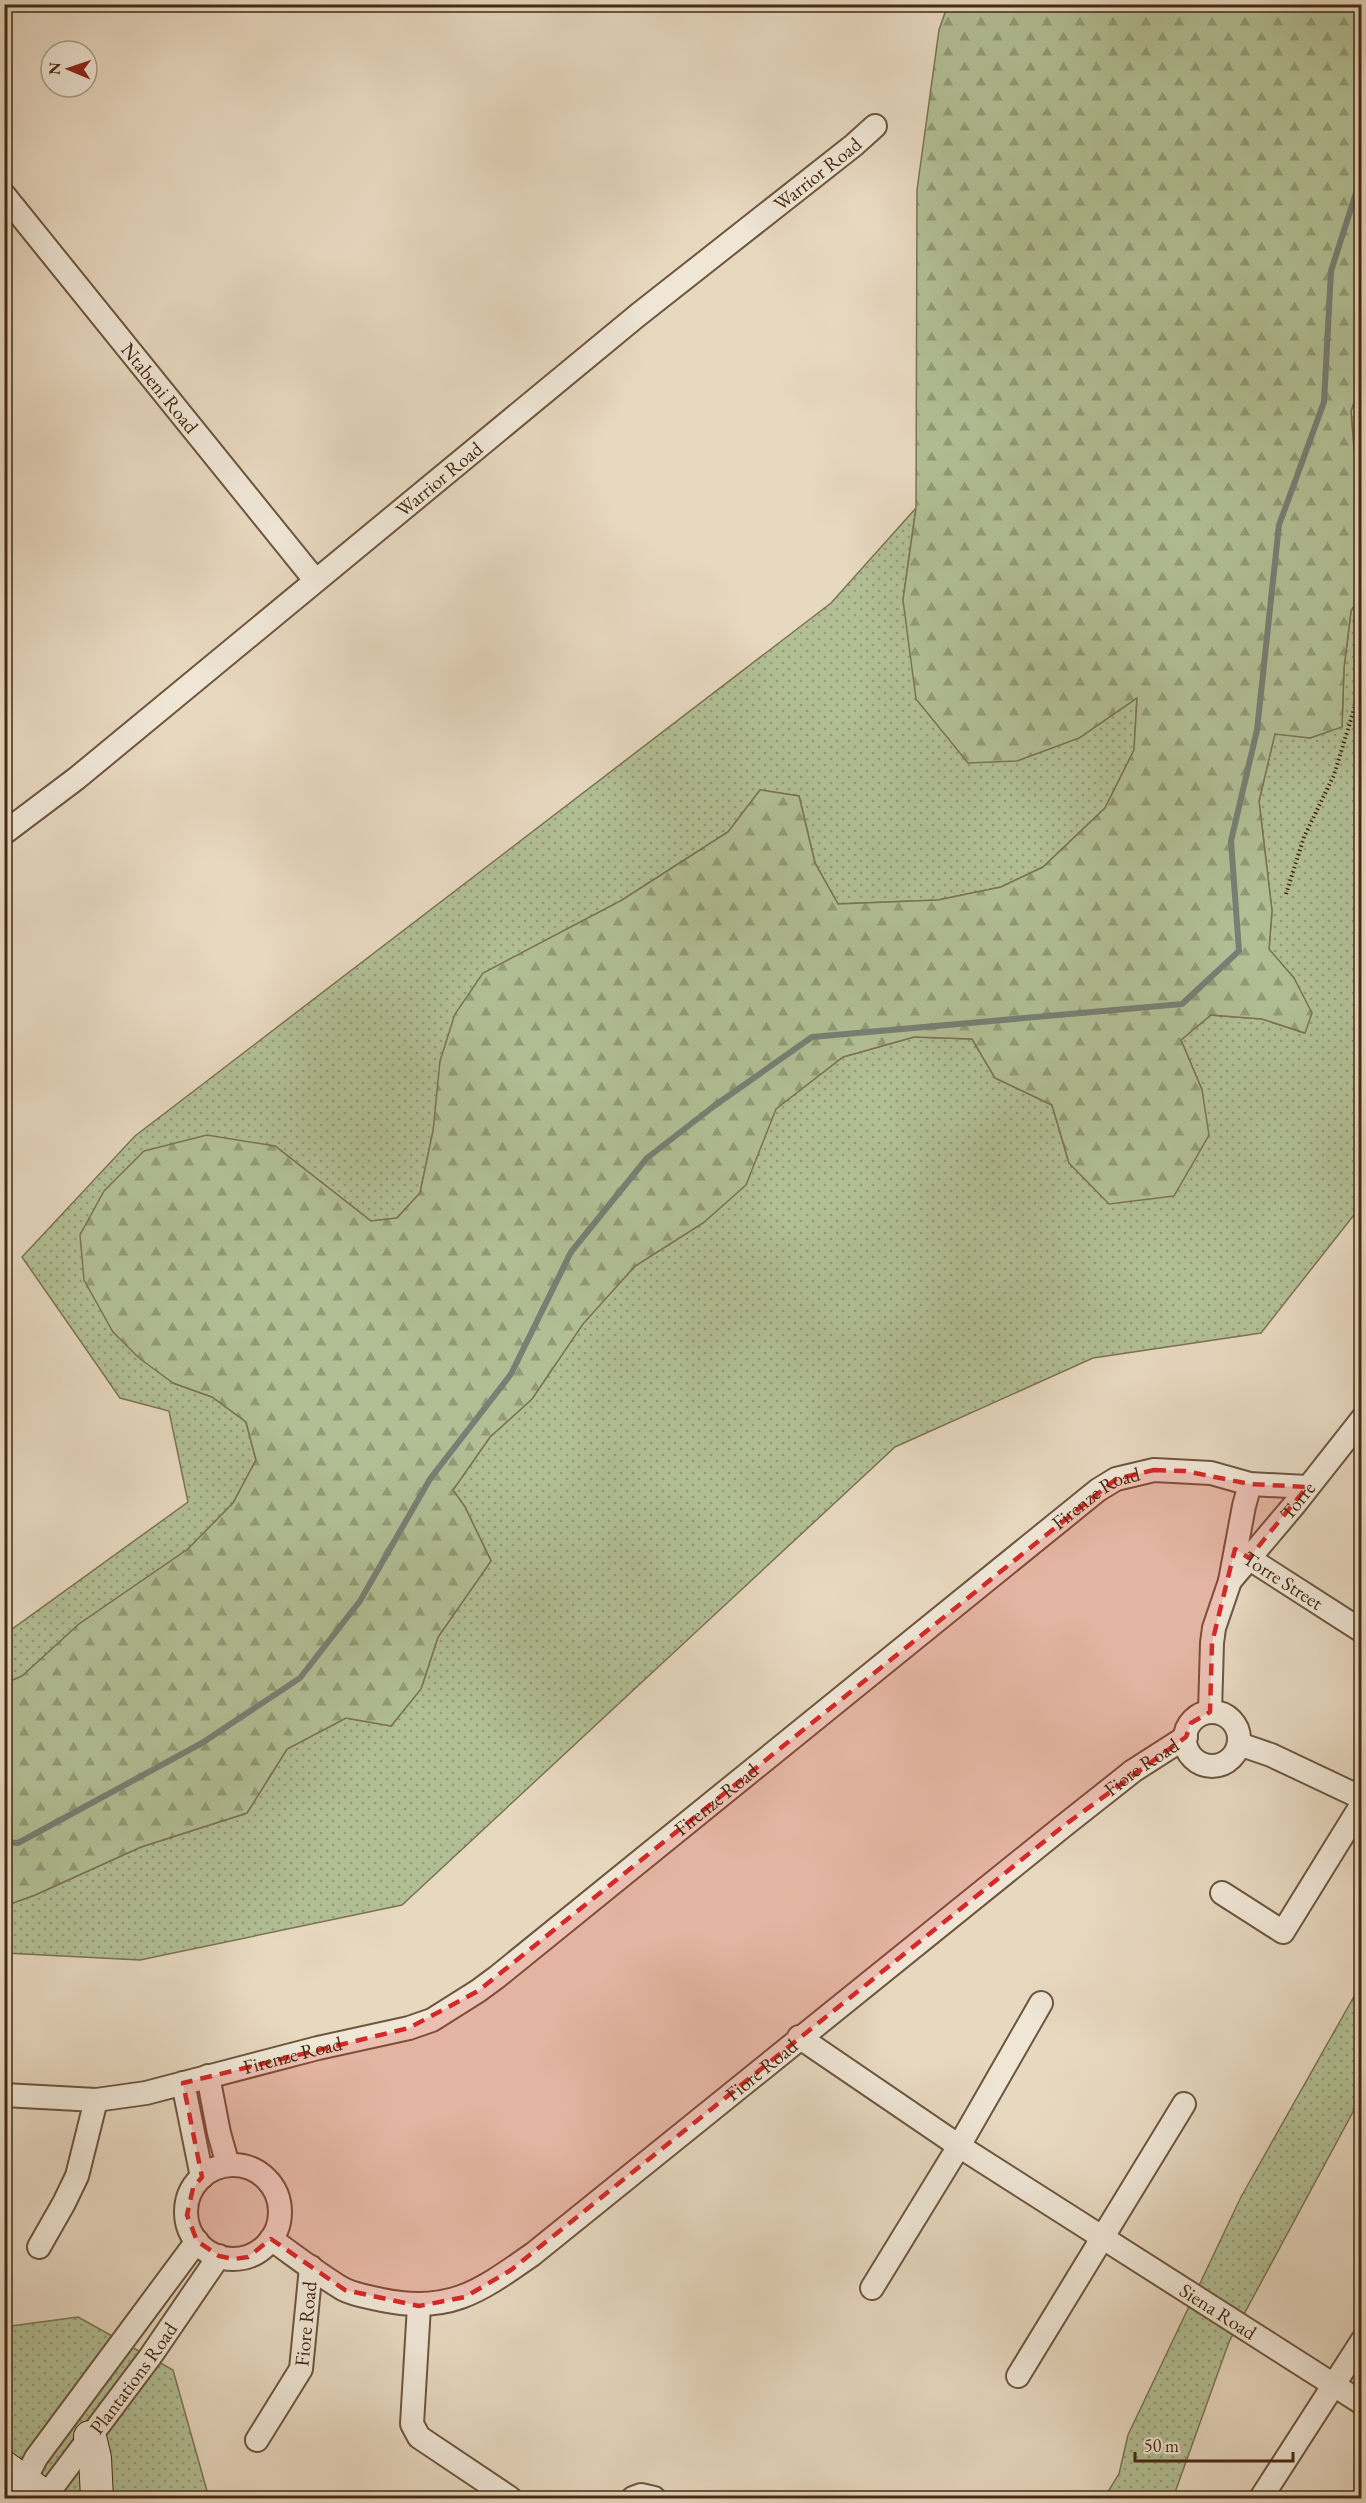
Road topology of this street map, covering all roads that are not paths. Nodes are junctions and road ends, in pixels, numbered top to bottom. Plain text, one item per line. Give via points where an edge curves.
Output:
1 (875, 126) dead end
2 (4, 195) edge
3 (315, 580) junction
4 (4, 833) edge
5 (1362, 1419) edge
6 (1250, 1484) junction
7 (1307, 1487) junction
8 (1242, 1554) junction
9 (1362, 1630) edge
10 (1210, 1712) junction
11 (1186, 1737) junction
12 (1239, 1744) junction
13 (1362, 1798) edge
14 (1362, 1804) edge
15 (1222, 1893) dead end
16 (1041, 2003) dead end
17 (799, 2037) junction
18 (208, 2076) junction
19 (183, 2083) junction
20 (4, 2095) edge
21 (96, 2100) junction
22 (1184, 2104) dead end
23 (959, 2146) junction
24 (228, 2165) junction
25 (202, 2177) junction
26 (1102, 2238) junction
27 (271, 2239) junction
28 (197, 2241) junction
29 (39, 2247) dead end
30 (219, 2256) junction
31 (311, 2267) junction
32 (872, 2288) dead end
33 (419, 2306) junction
34 (1362, 2341) edge
35 (1018, 2376) dead end
36 (1334, 2385) junction
37 (1362, 2403) edge
38 (90, 2437) junction
39 (257, 2440) dead end
40 (31, 2490) edge
41 (97, 2499) edge
42 (510, 2499) edge
43 (633, 2499) edge
44 (654, 2499) edge
45 (1261, 2499) edge

1 - 3 street, Warrior Road
2 - 3 street, Ntabeni Road
3 - 4 street, Warrior Road via 111,750
5 - 7 street, Torre
6 - 7 street, Firenze Road
6 - 8 street
6 - 18 street, Firenze Road via 1210,1473 1154,1470 1116,1479 478,1992 432,2020 409,2028
7 - 8 street, Torre
8 - 9 street, Torre Street
8 - 10 street via 1220,1609 1212,1643
10 - 11 street, Fiore Road via 1191,1723
10 - 12 street via 1226,1715 1232,1721
11 - 12 street, Fiore Road via 1187,1749 1194,1758 1214,1766 1234,1755
11 - 17 street, Fiore Road via 1133,1772
12 - 13 street
14 - 15 street via 1283,1932
16 - 23 street
17 - 23 street, Siena Road
17 - 33 street, Fiore Road via 533,2254 465,2297
18 - 19 street, Firenze Road
18 - 24 street
19 - 21 street, Firenze Road
19 - 25 street
20 - 21 street, Firenze Road
21 - 29 street via 77,2176
22 - 26 street
23 - 26 street, Siena Road
23 - 32 street
24 - 25 street
24 - 27 street via 258,2171 270,2182 280,2210
25 - 28 street via 188,2201 190,2229
26 - 35 street
26 - 36 street, Siena Road
27 - 30 street via 248,2257
27 - 31 street, Fiore Road
28 - 30 street
28 - 40 street, Plantations Road via 36,2458
30 - 38 street, Plantations Road
31 - 33 street, Fiore Road via 345,2290
31 - 39 street, Fiore Road via 301,2369
33 - 42 street via 412,2424 419,2437
34 - 36 street
36 - 37 street, Siena Road
36 - 45 street
38 - 40 street, Plantations Road
38 - 41 street
43 - 44 street via 641,2495

